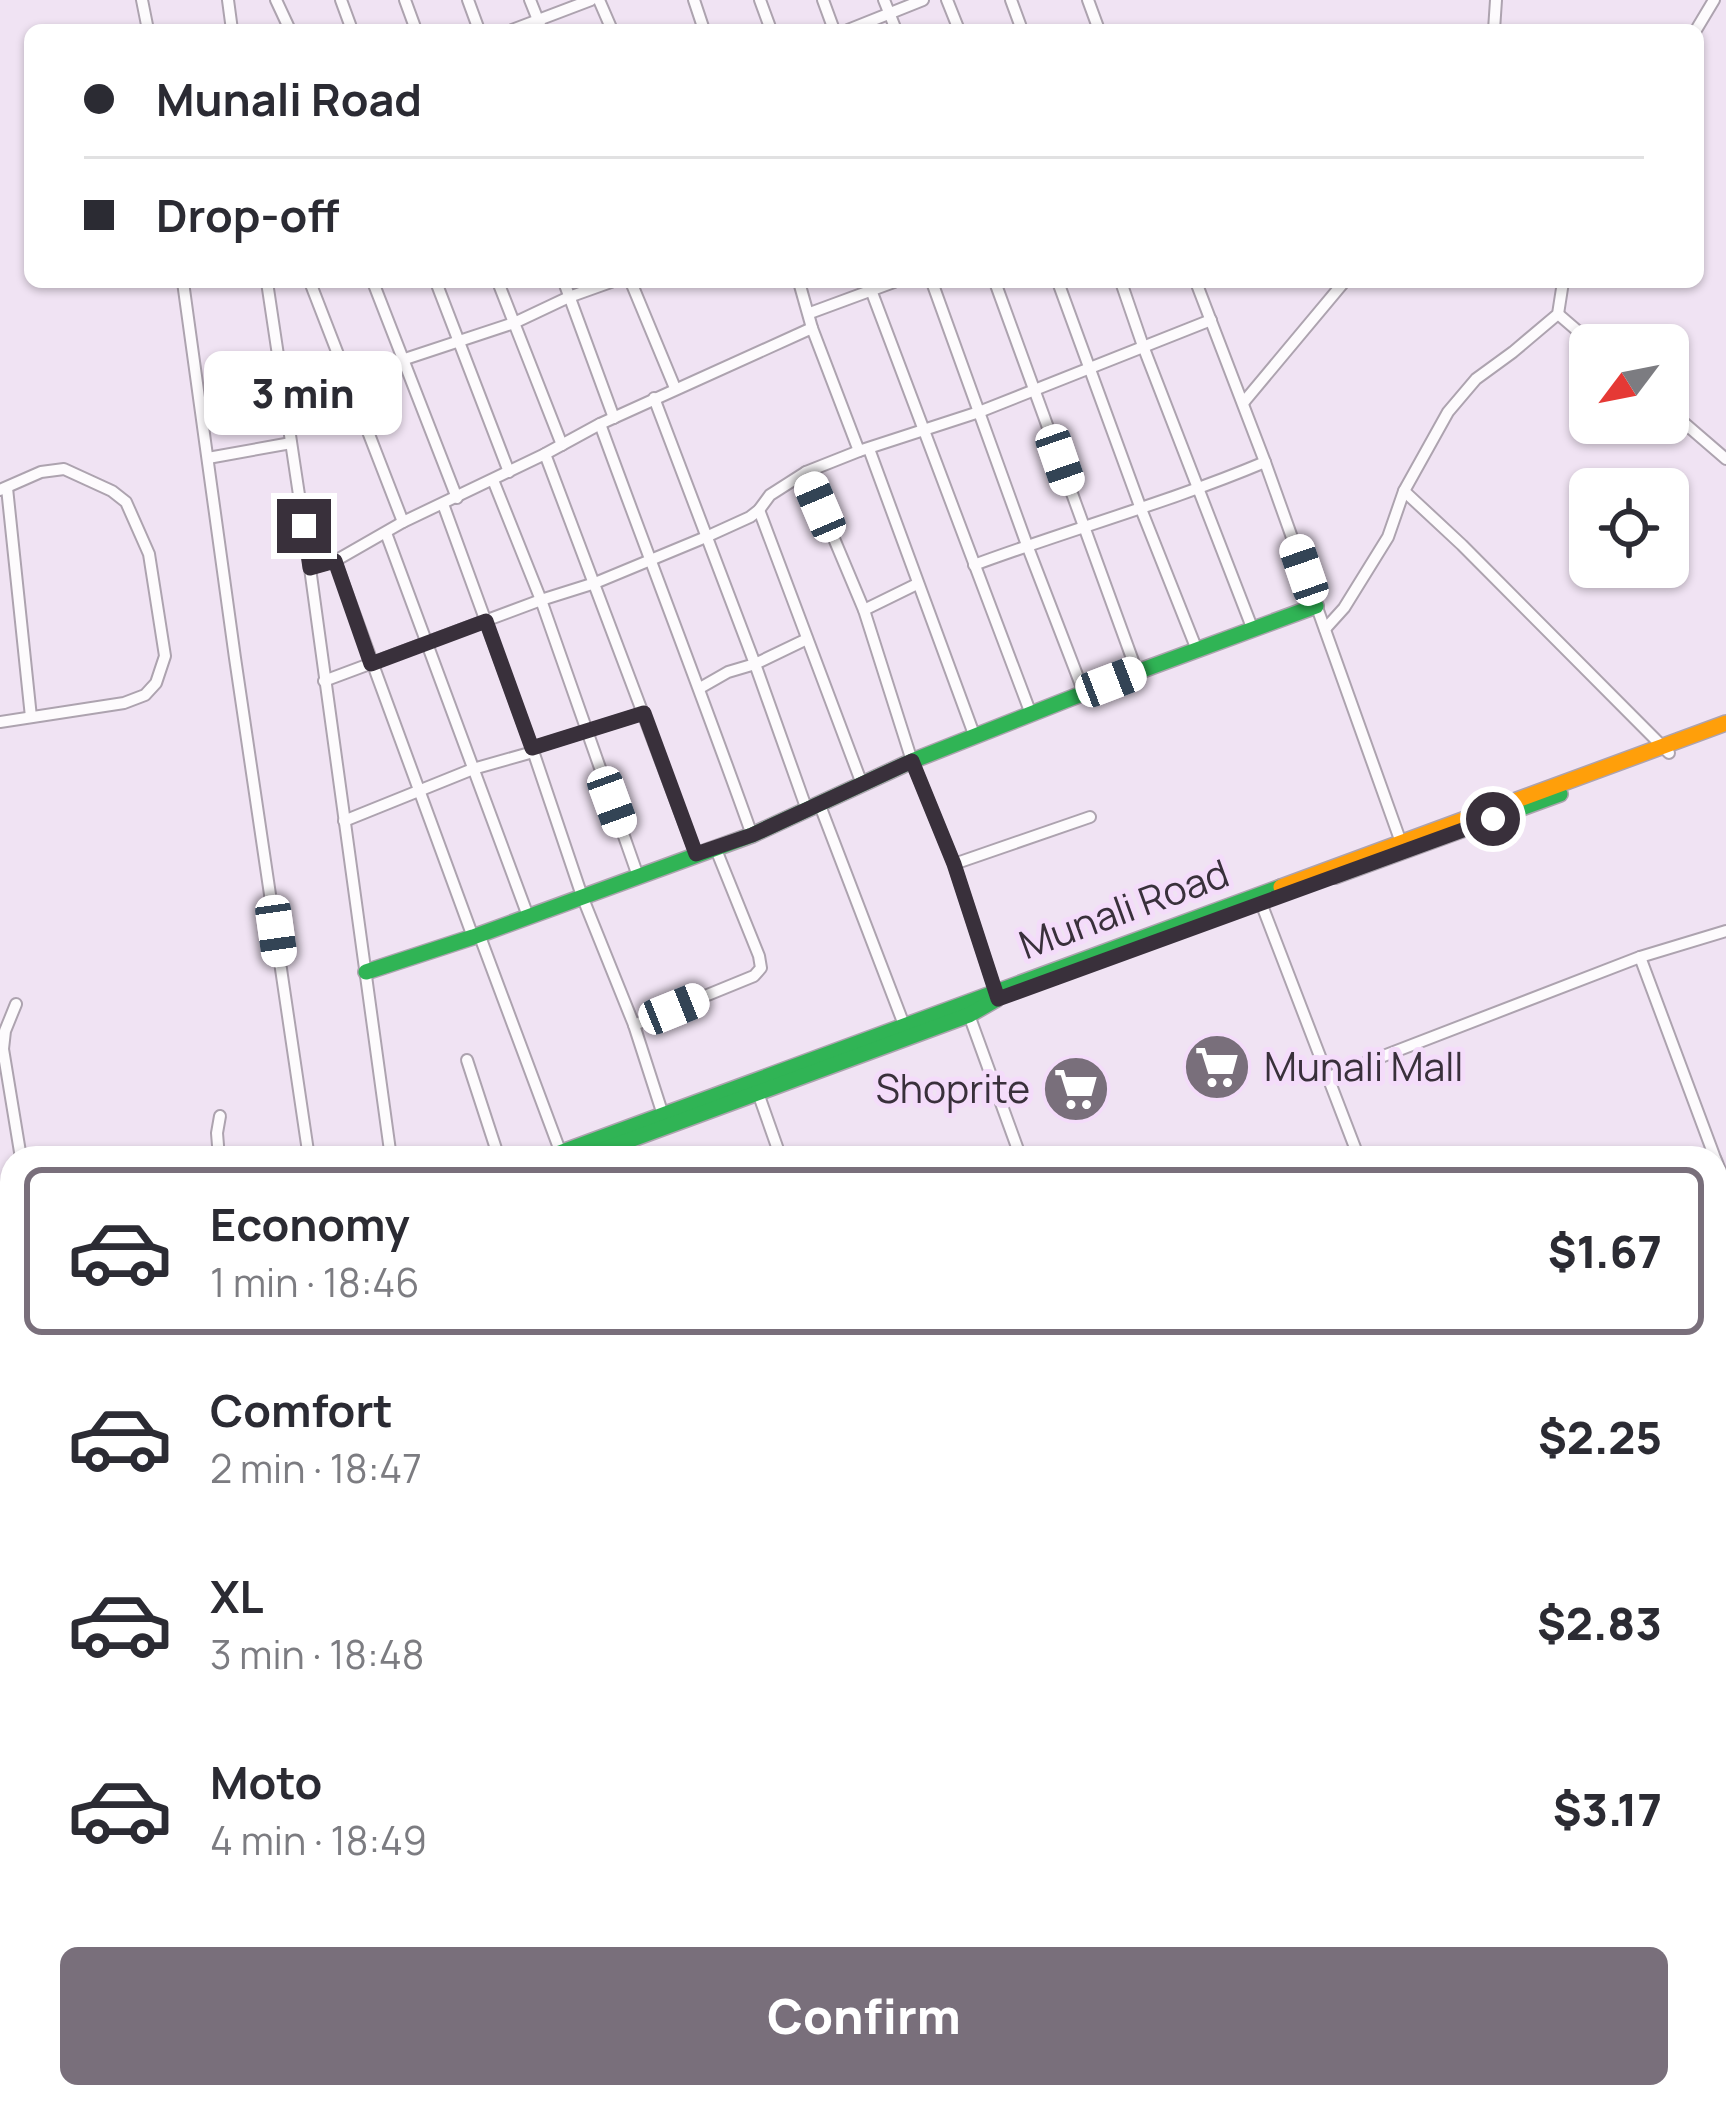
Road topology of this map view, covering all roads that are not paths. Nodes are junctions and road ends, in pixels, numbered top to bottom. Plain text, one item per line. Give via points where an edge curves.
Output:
1 (530, 0) edge
2 (595, 0) edge
3 (884, 0) edge
4 (923, 0) edge
5 (889, 13) junction
6 (540, 24) edge
7 (862, 24) edge
8 (894, 24) edge
9 (183, 288) edge
10 (269, 288) edge
11 (312, 288) edge
12 (375, 288) edge
13 (438, 288) edge
14 (501, 288) edge
15 (566, 288) edge
16 (594, 288) edge
17 (633, 288) edge
18 (801, 288) edge
19 (868, 288) edge
20 (870, 288) edge
21 (934, 288) edge
22 (997, 288) edge
23 (1060, 288) edge
24 (1123, 288) edge
25 (1198, 288) edge
26 (1339, 288) edge
27 (1560, 288) edge
28 (569, 297) junction
29 (810, 313) junction
30 (1558, 314) junction
31 (1211, 320) junction
32 (514, 323) junction
33 (1570, 324) edge
34 (812, 328) junction
35 (459, 341) junction
36 (1143, 346) junction
37 (402, 360) junction
38 (1091, 368) junction
39 (348, 382) junction
40 (675, 388) junction
41 (1035, 390) junction
42 (654, 398) junction
43 (1243, 403) junction
44 (286, 405) junction
45 (979, 412) junction
46 (614, 418) junction
47 (600, 424) junction
48 (1689, 427) edge
49 (923, 432) junction
50 (292, 442) junction
51 (562, 445) junction
52 (864, 450) junction
53 (545, 454) junction
54 (208, 458) junction
55 (1726, 459) edge
56 (1265, 462) junction
57 (508, 472) junction
58 (806, 472) junction
59 (493, 480) junction
60 (3, 489) edge
61 (1200, 490) junction
62 (1404, 491) junction
63 (457, 498) junction
64 (443, 504) junction
65 (1141, 509) junction
66 (759, 510) junction
67 (403, 522) junction
68 (1084, 529) junction
69 (386, 533) junction
70 (706, 538) junction
71 (1027, 545) junction
72 (335, 561) junction
73 (650, 561) junction
74 (974, 565) junction
75 (310, 568) junction
76 (595, 583) junction
77 (917, 584) junction
78 (541, 600) junction
79 (1316, 606) junction
80 (864, 610) junction
81 (486, 621) junction
82 (1324, 629) junction
83 (1253, 630) junction
84 (807, 639) junction
85 (427, 643) junction
86 (1197, 650) junction
87 (371, 664) junction
88 (755, 664) junction
89 (1137, 672) junction
90 (324, 681) junction
91 (700, 688) junction
92 (1084, 693) junction
93 (644, 713) junction
94 (1031, 714) junction
95 (32, 717) junction
96 (0, 722) edge
97 (1726, 723) edge
98 (587, 731) junction
99 (1726, 732) edge
100 (975, 737) junction
101 (1666, 749) junction
102 (533, 750) junction
103 (912, 761) junction
104 (473, 769) junction
105 (862, 784) junction
106 (419, 792) junction
107 (813, 806) junction
108 (1090, 817) dead end
109 (344, 821) junction
110 (752, 835) junction
111 (715, 847) junction
112 (1402, 847) junction
113 (696, 854) junction
114 (954, 864) junction
115 (638, 876) junction
116 (582, 896) junction
117 (1259, 899) junction
118 (528, 916) junction
119 (1726, 931) edge
120 (476, 935) junction
121 (1640, 957) junction
122 (366, 972) junction
123 (996, 995) junction
124 (16, 1004) dead end
125 (969, 1016) junction
126 (634, 1025) junction
127 (906, 1031) junction
128 (466, 1060) dead end
129 (1329, 1077) junction
130 (756, 1088) junction
131 (220, 1115) dead end
132 (665, 1121) junction
133 (18, 1146) edge
134 (218, 1146) edge
135 (307, 1146) edge
136 (389, 1146) edge
137 (495, 1146) edge
138 (553, 1146) edge
139 (588, 1146) edge
140 (608, 1146) edge
141 (777, 1146) edge
142 (1018, 1146) edge
143 (1355, 1146) edge
144 (1711, 1146) edge

1 - 6 street
2 - 6 street
3 - 5 street
4 - 5 street
5 - 7 street
5 - 8 street
9 - 54 street
10 - 44 street
11 - 39 street
12 - 37 street
13 - 35 street
14 - 32 street
15 - 28 street
16 - 28 street
17 - 40 street
18 - 29 street
19 - 29 street
20 - 49 street
21 - 45 street
22 - 41 street
23 - 38 street
24 - 36 street
25 - 31 street
26 - 43 street
27 - 30 street
28 - 32 street
28 - 46 street
29 - 34 street
30 - 33 street
30 - 62 street via 1476,379
31 - 36 street
31 - 43 street
32 - 35 street
32 - 51 street
34 - 40 street
34 - 52 street
35 - 37 street
35 - 57 street
36 - 38 street
36 - 61 street
37 - 39 street
37 - 63 street
38 - 41 street
38 - 65 street
39 - 44 street
39 - 67 street
40 - 42 street
41 - 45 street
41 - 68 street
42 - 46 street
42 - 70 street
43 - 56 street
44 - 50 street
45 - 49 street
45 - 71 street
46 - 47 street
47 - 51 street
47 - 73 street
48 - 55 street
49 - 52 street
49 - 74 street
50 - 54 street
50 - 75 street
51 - 53 street
52 - 58 street
52 - 77 street
53 - 57 street
53 - 76 street
54 - 135 street
56 - 61 street
56 - 79 street
57 - 59 street
58 - 66 street
58 - 80 street
59 - 63 street
59 - 78 street
60 - 95 street
60 - 95 street via 64,469 126,502 149,554 165,656 145,695
61 - 65 street
61 - 83 street
62 - 82 street via 1388,537
62 - 101 street
63 - 64 street
64 - 67 street
64 - 81 street
65 - 68 street
65 - 86 street
66 - 70 street
66 - 84 street
67 - 69 street
68 - 71 street
68 - 89 street
69 - 72 street
69 - 85 street
70 - 73 street
70 - 88 street
71 - 74 street
71 - 92 street
72 - 75 street
72 - 87 street
73 - 76 street
73 - 91 street
74 - 94 street
75 - 90 street
76 - 78 street
76 - 93 street
77 - 80 street
77 - 100 street
78 - 81 street
78 - 98 street
79 - 82 street
79 - 83 main road
80 - 103 street
81 - 85 street
81 - 102 street
82 - 112 street
83 - 86 main road
84 - 88 street
84 - 105 street
85 - 87 street
85 - 104 street
86 - 89 main road
87 - 90 street
87 - 106 street
88 - 91 street
88 - 107 street
89 - 92 main road
90 - 109 street
91 - 110 street
92 - 94 main road
93 - 98 street
93 - 113 street
94 - 100 main road
95 - 96 street
97 - 101 main road, Munali Road
98 - 102 street
98 - 115 street
99 - 101 main road, Munali Road
100 - 103 main road
101 - 112 main road, Munali Road
102 - 104 street
102 - 116 street
103 - 105 main road
103 - 114 street
104 - 106 street
104 - 118 street
105 - 107 main road
106 - 109 street
106 - 120 street
107 - 110 main road
107 - 127 street
108 - 114 street
109 - 122 street
110 - 111 main road
111 - 113 main road
111 - 126 street via 760,968
112 - 117 main road, Munali Road
113 - 115 main road
114 - 123 street
115 - 116 main road
116 - 118 main road
116 - 126 street
117 - 123 main road, Munali Road
117 - 129 street
118 - 120 main road
119 - 121 street
120 - 122 main road
120 - 138 street
121 - 129 street
121 - 144 street
122 - 136 street
123 - 125 main road, Munali Road
123 - 127 main road, Munali Road
124 - 133 street via 2,1048
125 - 127 main road, Munali Road
125 - 142 street
126 - 132 street
127 - 130 main road, Munali Road
128 - 137 street
129 - 143 street
130 - 132 main road, Munali Road
130 - 141 street
131 - 134 street
132 - 139 main road, Munali Road
132 - 140 main road, Munali Road

